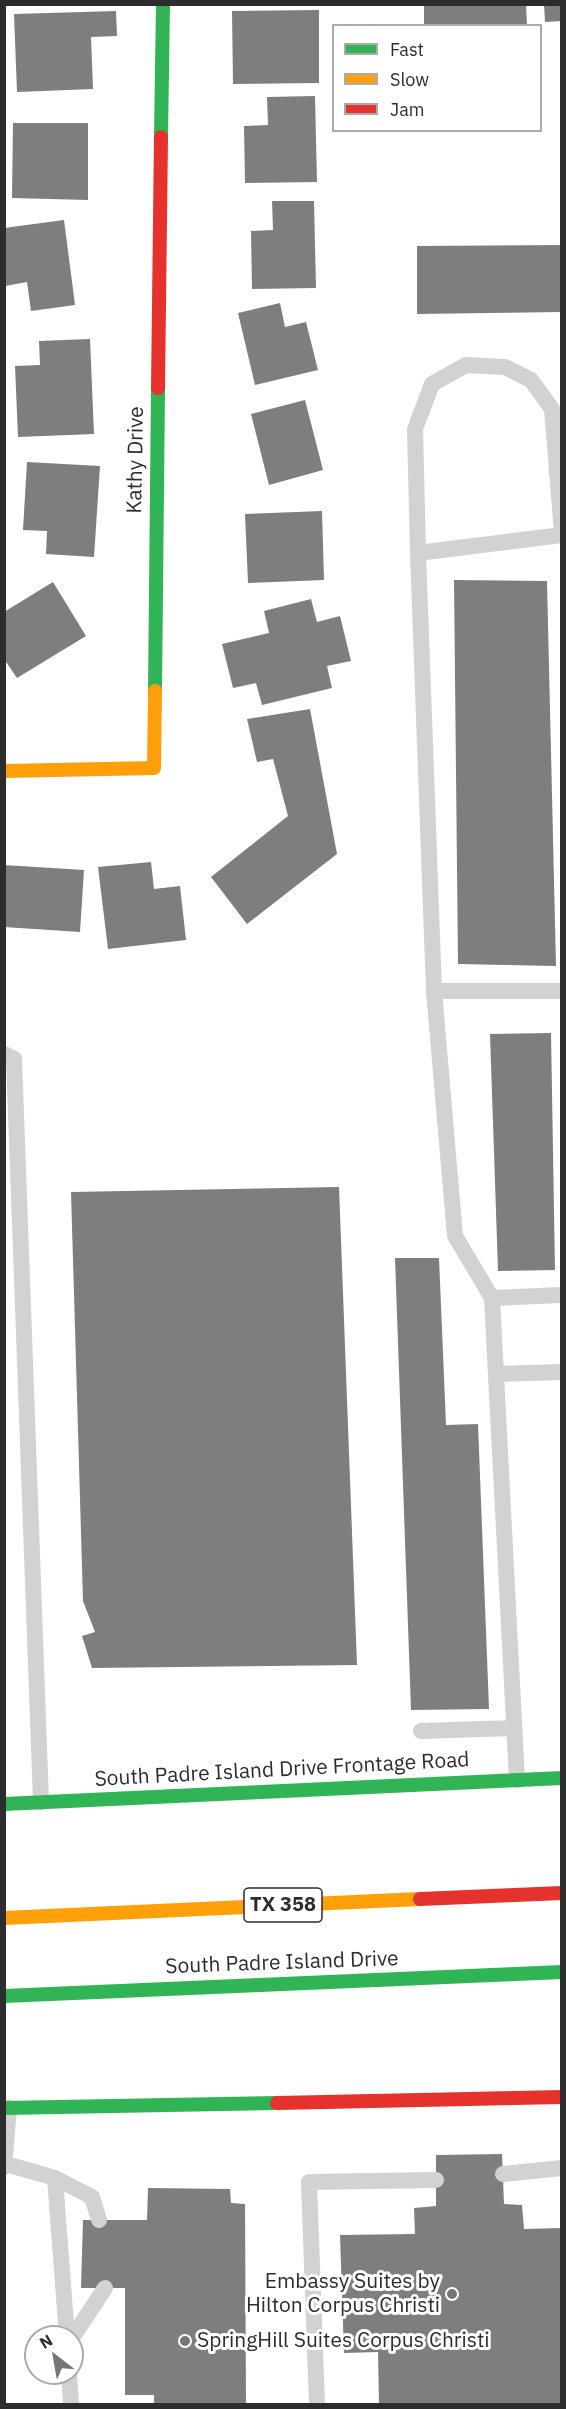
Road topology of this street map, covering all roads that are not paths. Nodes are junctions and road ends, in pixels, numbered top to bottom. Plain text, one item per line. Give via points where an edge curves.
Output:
1 (163, 4) edge
2 (561, 534) edge
3 (418, 553) junction
4 (4, 771) edge
5 (434, 991) junction
6 (561, 991) edge
7 (4, 1054) edge
8 (561, 1295) edge
9 (492, 1298) junction
10 (561, 1372) edge
11 (496, 1374) junction
12 (514, 1728) junction
13 (421, 1731) dead end
14 (561, 1778) edge
15 (517, 1780) junction
16 (41, 1802) junction
17 (4, 1804) edge
18 (561, 1893) edge
19 (4, 1918) edge
20 (561, 1972) edge
21 (4, 1996) edge
22 (561, 2097) edge
23 (7, 2108) edge
24 (5, 2165) edge
25 (561, 2168) edge
26 (503, 2174) dead end
27 (55, 2178) junction
28 (436, 2180) dead end
29 (99, 2220) dead end
30 (105, 2288) dead end
31 (66, 2325) edge
32 (81, 2325) edge
33 (70, 2385) edge
34 (71, 2404) edge
35 (317, 2404) edge

1 - 4 main road, Kathy Drive via 154,768
2 - 3 lane
2 - 3 lane via 552,409 531,380 505,367 466,365 432,384 415,429
3 - 5 lane
5 - 6 lane
5 - 9 lane via 455,1236
7 - 16 lane via 14,1059
8 - 9 lane
9 - 11 lane
10 - 11 lane
11 - 12 lane
12 - 13 lane
12 - 15 lane
14 - 15 main road, South Padre Island Drive Frontage Road
15 - 16 main road, South Padre Island Drive Frontage Road
16 - 17 main road, South Padre Island Drive Frontage Road
18 - 19 main road, TX 358
20 - 21 main road, South Padre Island Drive
22 - 23 main road
23 - 24 lane
24 - 27 lane
25 - 26 lane
27 - 29 lane via 92,2197
27 - 31 lane
28 - 35 lane via 309,2182
30 - 32 lane
33 - 34 lane

